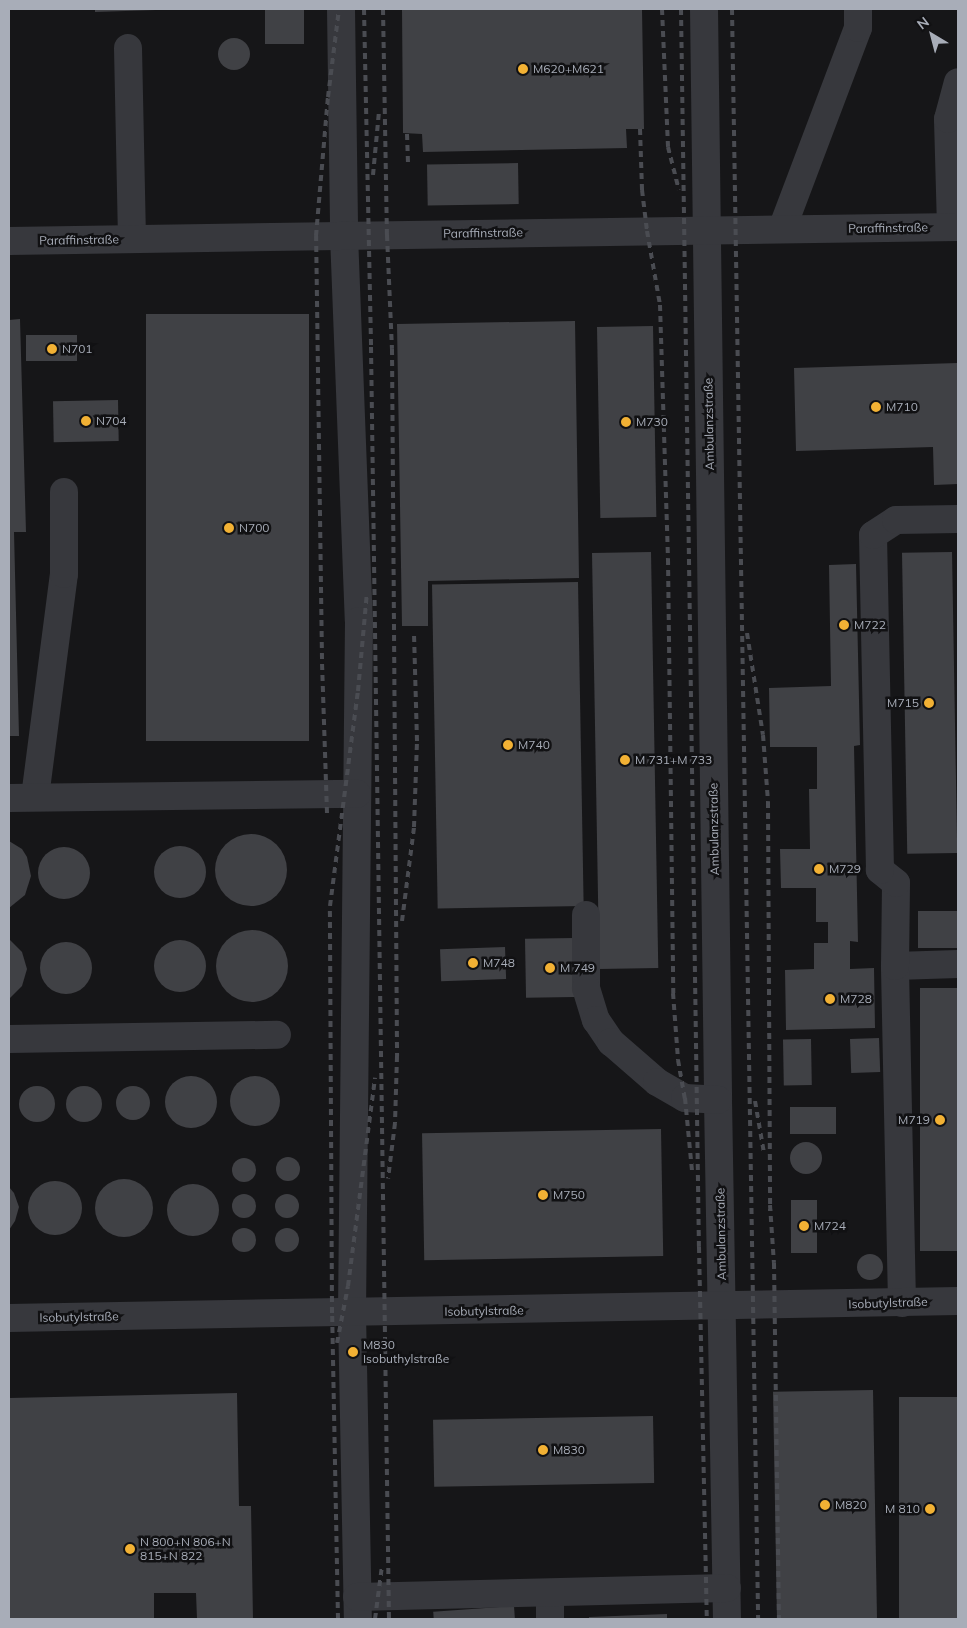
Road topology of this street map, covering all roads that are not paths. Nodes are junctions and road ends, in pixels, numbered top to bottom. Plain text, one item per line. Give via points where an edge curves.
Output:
1 (341, 9) edge
2 (704, 9) edge
3 (858, 9) edge
4 (128, 48) dead end
5 (958, 82) edge
6 (954, 227) edge
7 (782, 229) junction
8 (706, 230) junction
9 (344, 235) junction
10 (132, 239) junction
11 (9, 241) edge
12 (64, 492) dead end
13 (958, 519) edge
14 (357, 794) junction
15 (22, 797) edge
16 (586, 915) dead end
17 (958, 964) edge
18 (895, 966) junction
19 (277, 1035) dead end
20 (9, 1039) edge
21 (718, 1100) junction
22 (958, 1301) edge
23 (902, 1303) junction
24 (722, 1307) junction
25 (352, 1313) junction
26 (9, 1318) edge
27 (727, 1588) junction
28 (550, 1606) edge
29 (357, 1608) edge
30 (727, 1619) edge

1 - 9 street
2 - 8 street, Ambulanzstraße
3 - 7 street via 858,28
4 - 10 street
5 - 6 street via 948,119
6 - 7 street, Paraffinstraße
7 - 8 street, Paraffinstraße
8 - 9 street, Paraffinstraße
8 - 21 street, Ambulanzstraße
9 - 10 street, Paraffinstraße
9 - 14 street via 359,621
10 - 11 street, Paraffinstraße
12 - 15 street via 64,574
13 - 18 street via 896,520 873,535 880,870 896,883
14 - 15 street
14 - 25 street
16 - 21 street via 586,988 596,1020 611,1042 657,1082 685,1098
17 - 18 street
18 - 23 street
19 - 20 street
21 - 24 street, Ambulanzstraße
22 - 23 street, Isobutylstraße
23 - 24 street, Isobutylstraße
24 - 25 street, Isobutylstraße
24 - 27 street, Ambulanzstraße
25 - 26 street, Isobutylstraße
25 - 29 street
27 - 28 street
27 - 30 street, Ambulanzstraße
28 - 29 street

